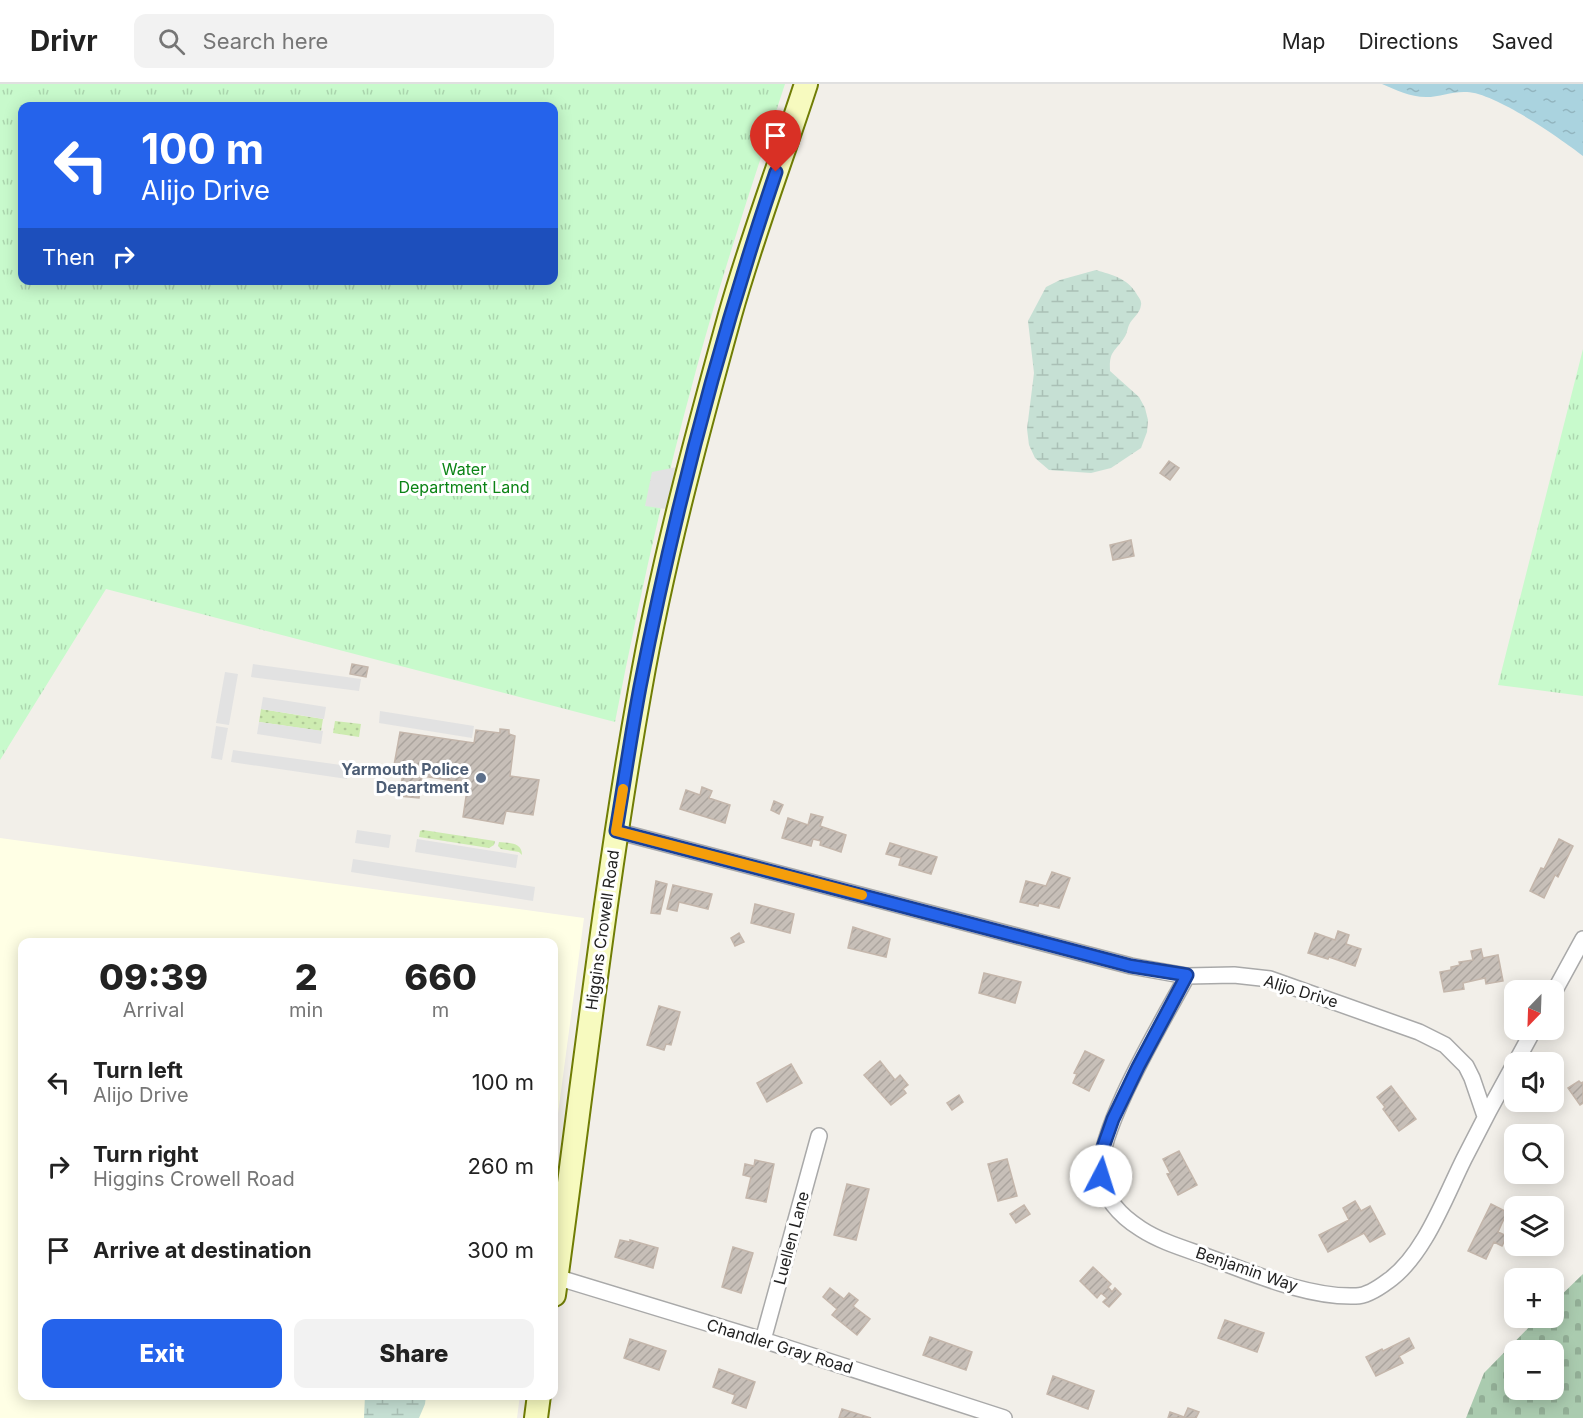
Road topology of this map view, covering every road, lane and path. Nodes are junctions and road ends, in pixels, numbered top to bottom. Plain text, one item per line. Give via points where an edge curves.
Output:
1 (806, 84) edge
2 (616, 831) junction
3 (1583, 939) edge
4 (1187, 975) junction
5 (1561, 980) edge
6 (1504, 1082) edge
7 (1485, 1116) junction
8 (819, 1136) dead end
9 (558, 1264) edge
10 (558, 1287) edge
11 (763, 1340) junction
12 (539, 1400) edge
13 (536, 1418) edge
14 (1004, 1418) edge

1 - 2 main road, Higgins Crowell Road via 730,313 695,448 655,613
2 - 4 street, Alijo Drive via 1131,966
2 - 9 main road, Higgins Crowell Road
3 - 5 street
4 - 7 street, Alijo Drive via 1270,979 1432,1038 1466,1066
4 - 7 street, Benjamin Way via 1138,1067 1101,1153 1101,1176 1107,1198 1125,1217 1172,1244 1300,1288 1359,1296 1376,1289 1404,1268 1427,1233
6 - 7 street, Benjamin Way
8 - 11 street, Luellen Lane
10 - 11 street, Chandler Gray Road
11 - 14 street, Chandler Gray Road
12 - 13 main road

